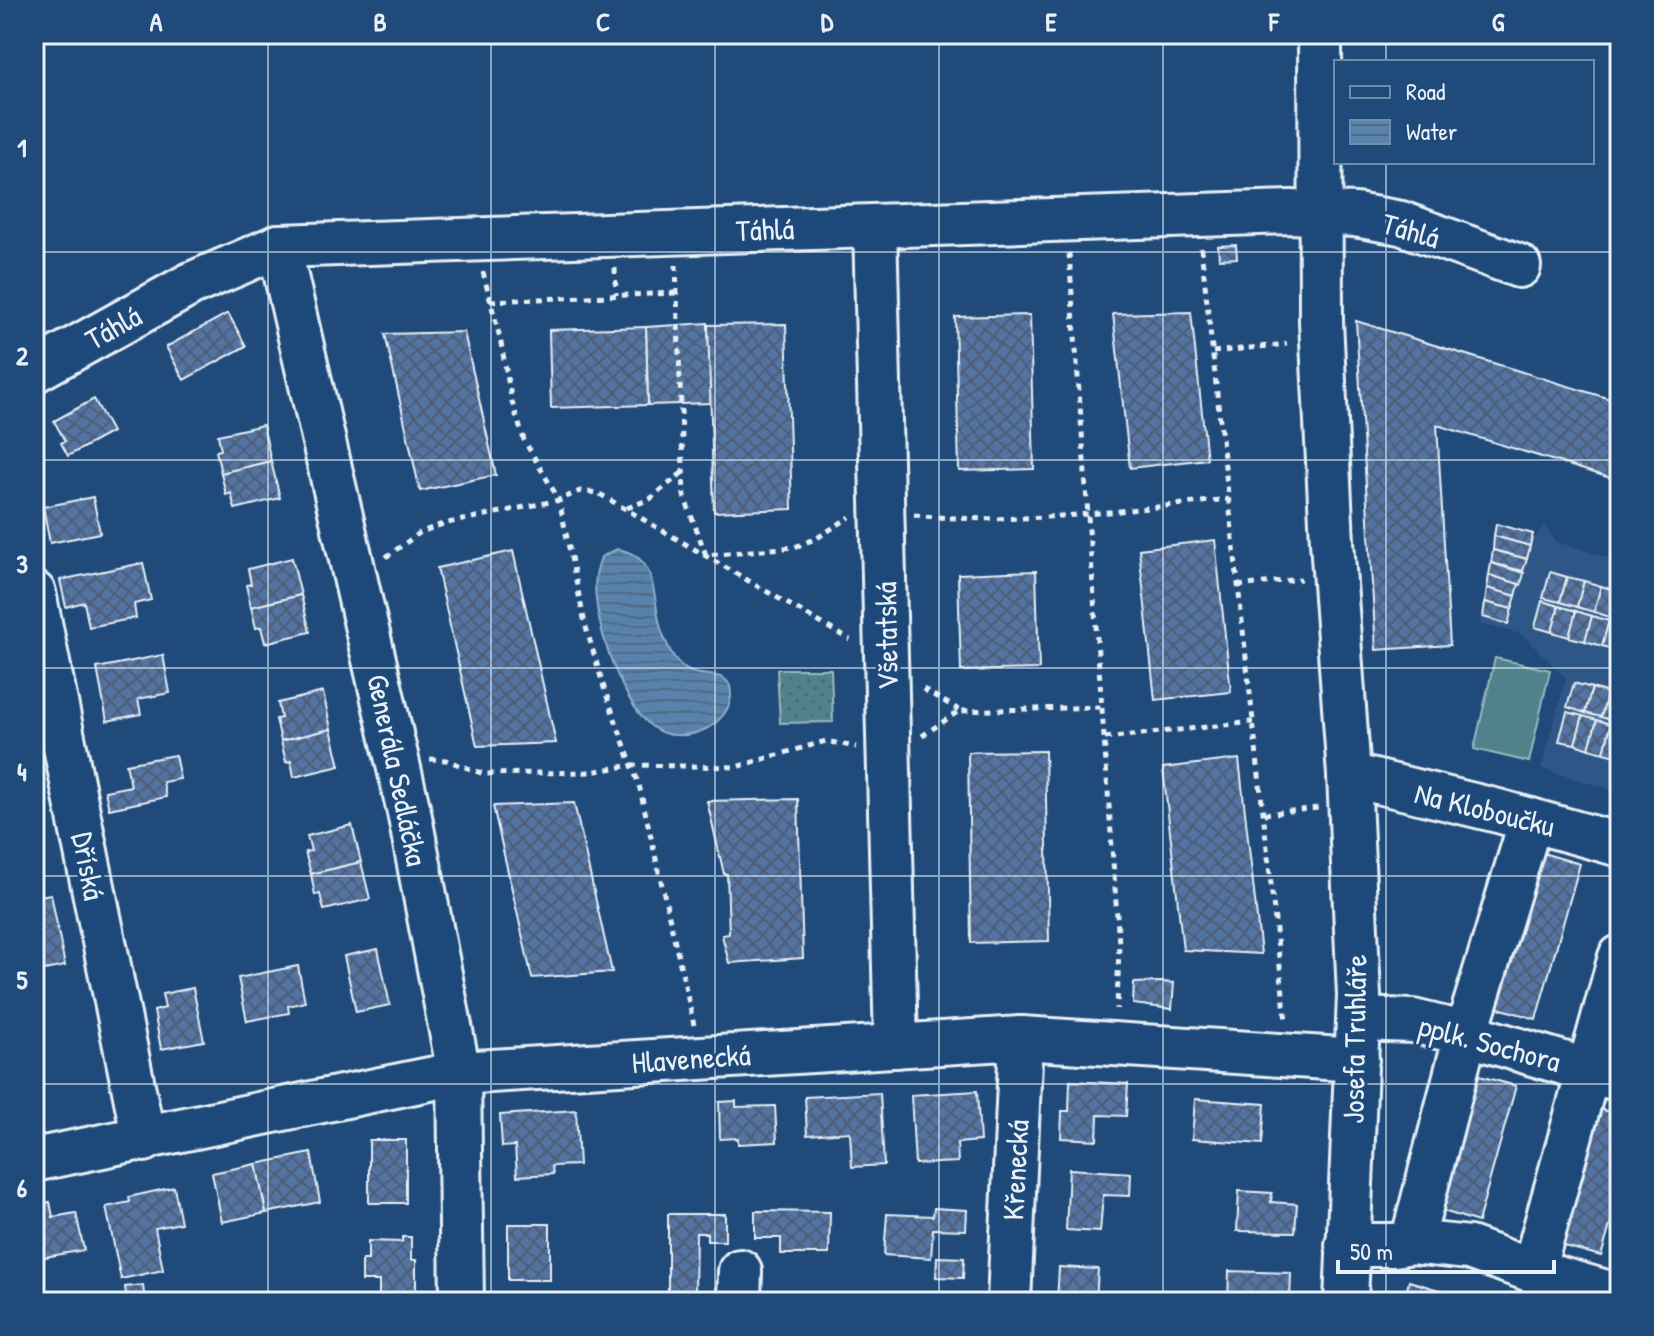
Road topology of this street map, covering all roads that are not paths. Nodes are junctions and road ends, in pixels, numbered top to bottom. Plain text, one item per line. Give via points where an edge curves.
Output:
1 (1320, 34) edge
2 (1320, 213) junction
3 (875, 226) junction
4 (279, 246) junction
5 (1519, 266) dead end
6 (34, 371) edge
7 (34, 593) edge
8 (1339, 791) junction
9 (1531, 820) junction
10 (1620, 845) edge
11 (1620, 957) edge
12 (1359, 1019) junction
13 (1466, 1034) junction
14 (1021, 1038) junction
15 (896, 1046) junction
16 (1357, 1060) junction
17 (459, 1073) junction
18 (1604, 1075) edge
19 (144, 1140) junction
20 (34, 1160) edge
21 (1412, 1242) junction
22 (1347, 1245) junction
23 (1533, 1271) junction
24 (1620, 1296) edge
25 (462, 1302) edge
26 (1009, 1302) edge
27 (1346, 1302) edge

1 - 2 street, Josefa Truhláře
2 - 3 street, Táhlá
2 - 5 street, Táhlá via 1401,223
2 - 8 street, Josefa Truhláře
3 - 4 street, Táhlá
3 - 15 street, Všetatská
4 - 6 street, Táhlá via 191,284
4 - 17 street, Generála Sedláčka via 397,762
7 - 19 street, Dříská
8 - 9 street, Na Kloboučku
8 - 12 street, Josefa Truhláře
9 - 10 street, Na Kloboučku
9 - 13 street
11 - 18 street
12 - 13 street, pplk. Sochora via 1413,1021
12 - 16 street, Josefa Truhláře
13 - 18 street, pplk. Sochora
13 - 21 street
14 - 15 street, Hlavenecká
14 - 16 street, Hlavenecká
14 - 26 street, Křenecká
15 - 17 street, Hlavenecká
16 - 22 street, Josefa Truhláře
17 - 19 street, Hlavenecká
17 - 25 street, Generála Sedláčka
18 - 23 street
19 - 20 street, Hlavenecká
21 - 22 street
21 - 23 street via 1469,1248
22 - 27 street, Josefa Truhláře
23 - 24 street

